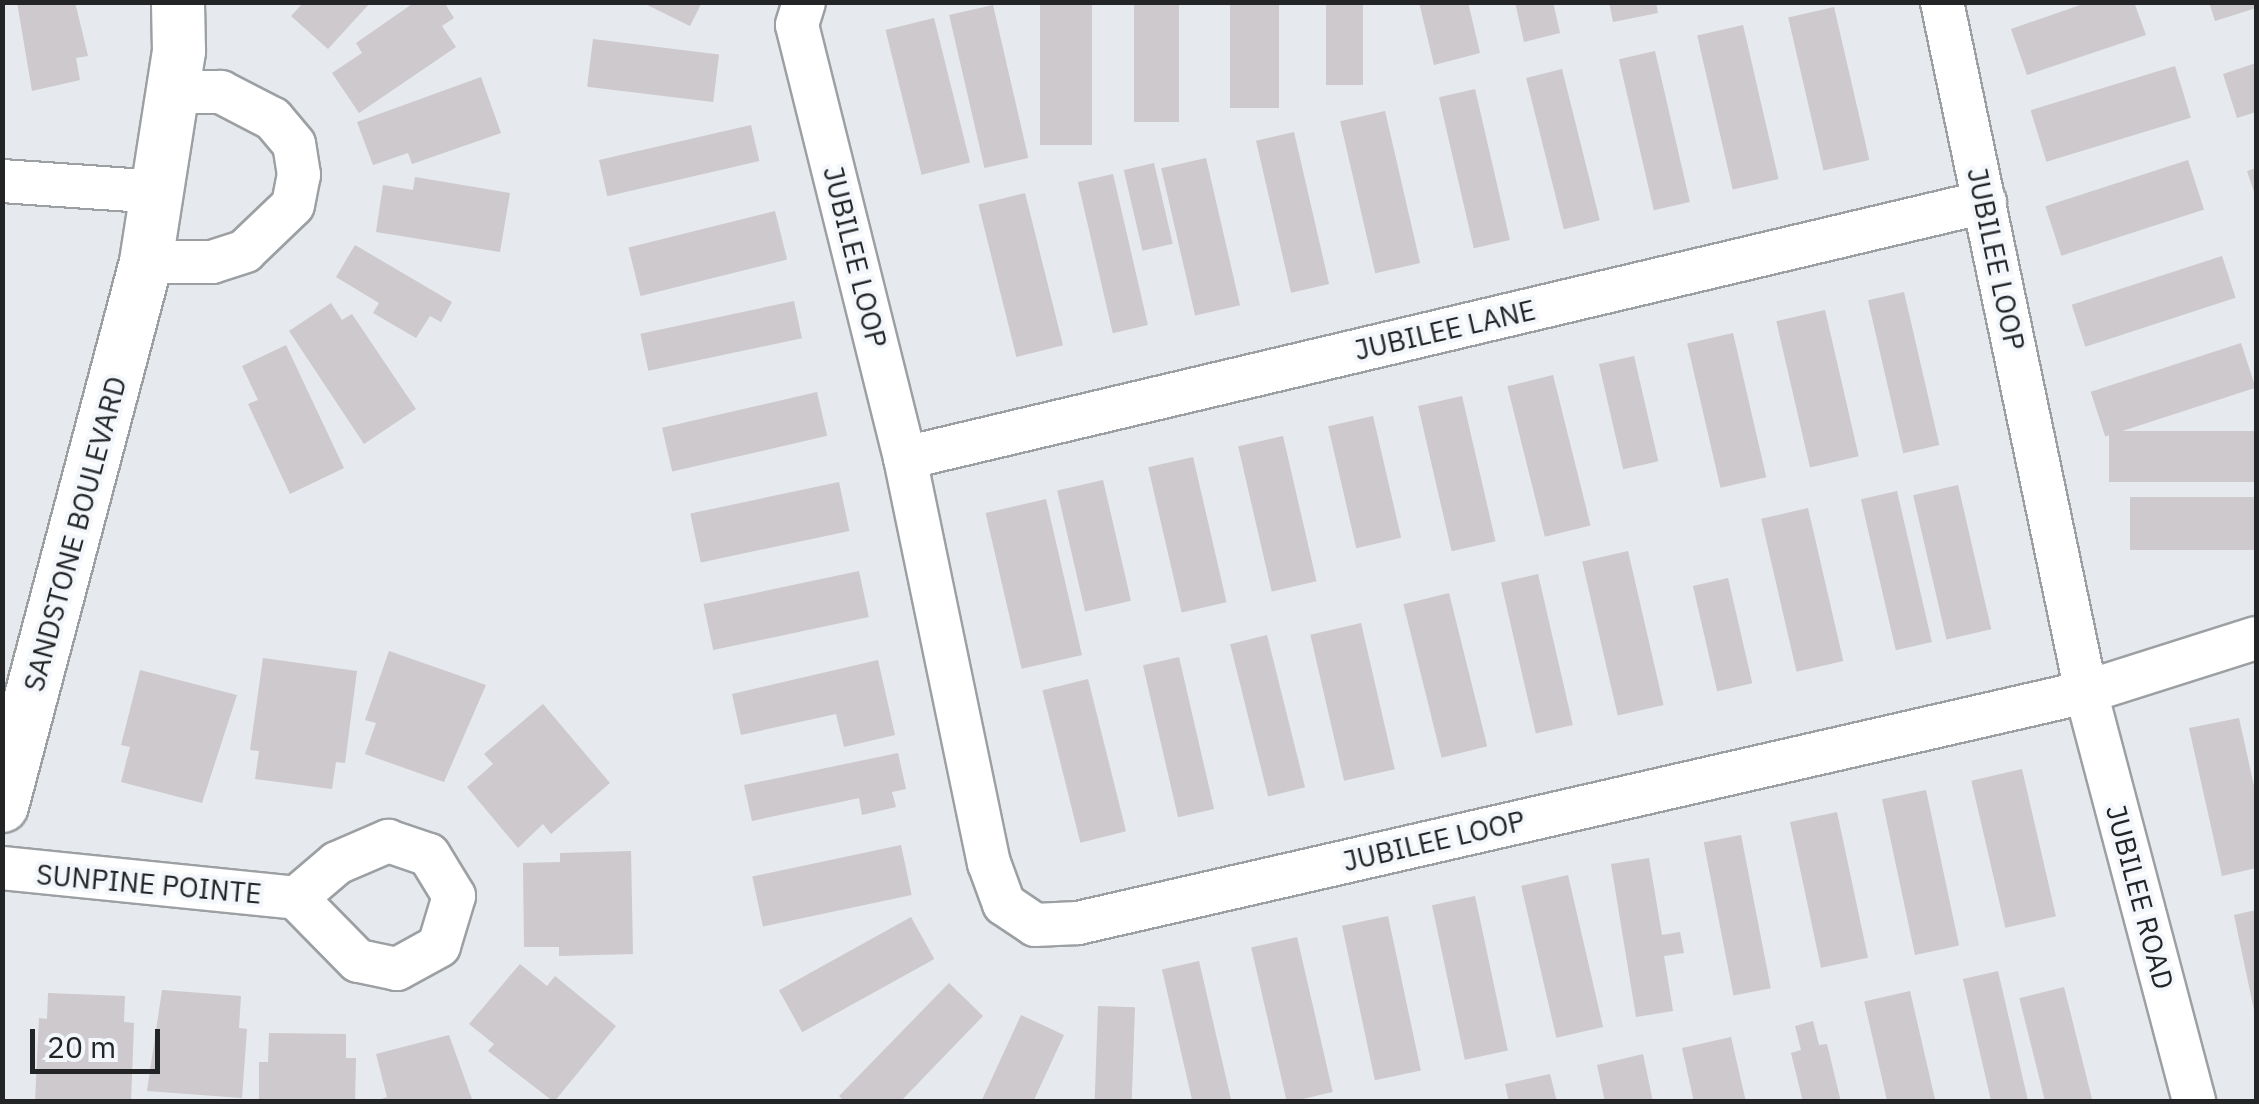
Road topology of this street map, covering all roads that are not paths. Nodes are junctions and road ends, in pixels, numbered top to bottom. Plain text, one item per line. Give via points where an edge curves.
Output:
1 (178, 2) edge
2 (804, 2) edge
3 (1942, 2) edge
4 (174, 92) junction
5 (2, 181) edge
6 (159, 192) junction
7 (1985, 202) junction
8 (146, 262) junction
9 (905, 458) junction
10 (2256, 638) edge
11 (2086, 692) junction
12 (2, 806) edge
13 (2, 868) edge
14 (296, 898) dead end
15 (2194, 1102) edge

1 - 4 street, SANDSTONE BOULEVARD
2 - 9 street, JUBILEE LOOP via 797,25
3 - 7 street, JUBILEE LOOP
4 - 6 street, SANDSTONE BOULEVARD
4 - 8 street via 221,92 273,119 294,144 299,175 293,205 244,251 212,262
5 - 6 street
6 - 8 street, SANDSTONE BOULEVARD
7 - 9 street, JUBILEE LANE
7 - 11 street, JUBILEE LOOP
8 - 12 street, SANDSTONE BOULEVARD
9 - 11 street, JUBILEE LOOP via 989,863 1004,904 1035,924 1078,923
10 - 11 street
11 - 15 street, JUBILEE ROAD
13 - 14 street, SUNPINE POINTE

